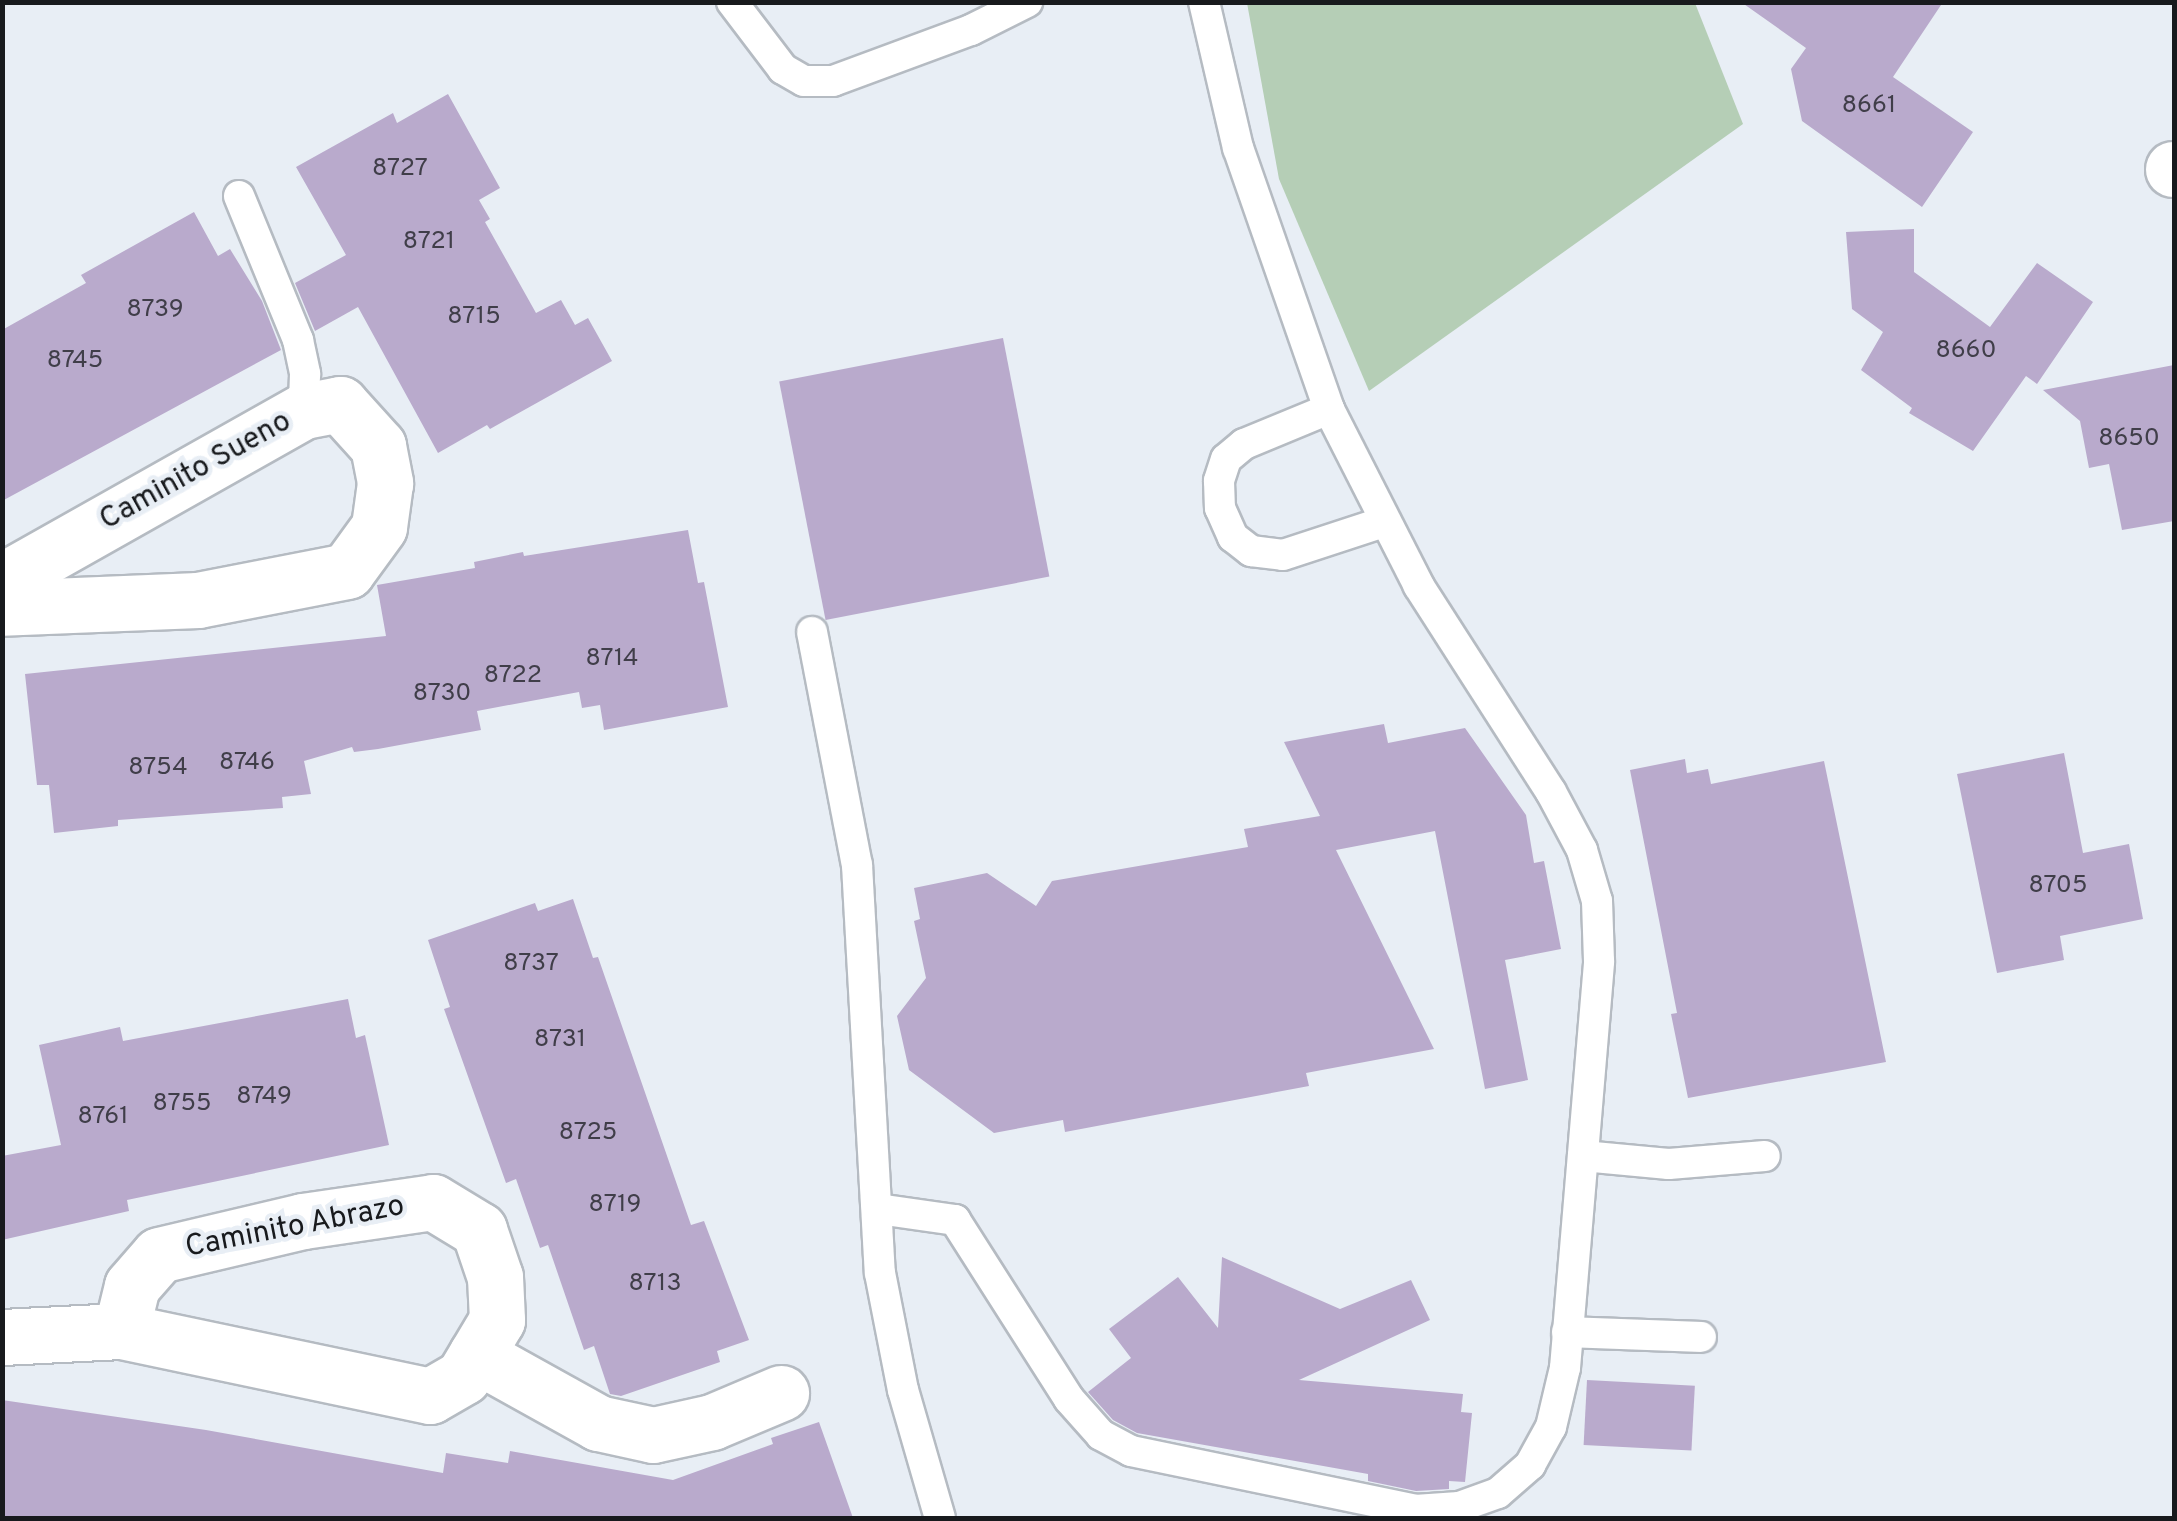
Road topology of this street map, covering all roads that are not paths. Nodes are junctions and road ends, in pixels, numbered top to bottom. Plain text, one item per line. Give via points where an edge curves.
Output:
1 (732, 2) edge
2 (1027, 2) edge
3 (1204, 2) edge
4 (239, 196) dead end
5 (1329, 409) junction
6 (304, 411) junction
7 (1384, 522) junction
8 (2, 582) edge
9 (2, 608) edge
10 (812, 632) dead end
11 (1583, 1156) junction
12 (1764, 1156) dead end
13 (878, 1209) junction
14 (121, 1331) junction
15 (1568, 1332) junction
16 (2, 1337) edge
17 (1701, 1337) dead end
18 (476, 1355) junction
19 (781, 1393) dead end
20 (940, 1518) edge

1 - 2 lane via 783,69 804,81 832,81
3 - 5 lane via 1238,148
4 - 6 lane via 298,340
5 - 7 lane
5 - 7 lane via 1244,444 1226,459 1220,508 1233,537 1251,551 1283,555
6 - 8 street, Caminito Sueno
6 - 9 street, Caminito Sueno via 340,404 378,446 385,482 379,527 347,571 198,600
7 - 11 lane via 1582,850 1597,901 1599,961
10 - 13 lane via 857,864
11 - 12 lane via 1669,1164
11 - 15 lane
13 - 15 lane via 955,1220 1100,1435 1131,1451 1415,1510 1459,1507 1498,1493 1530,1465 1551,1427
13 - 20 lane via 880,1273 903,1390
14 - 16 street, Caminito Abrazo
14 - 18 street, Caminito Abrazo via 430,1396 463,1377
14 - 18 street, Caminito Abrazo via 132,1286 159,1255 303,1221 433,1202 479,1230 495,1277 496,1320
15 - 17 lane
18 - 19 street via 598,1423 652,1435 712,1422

